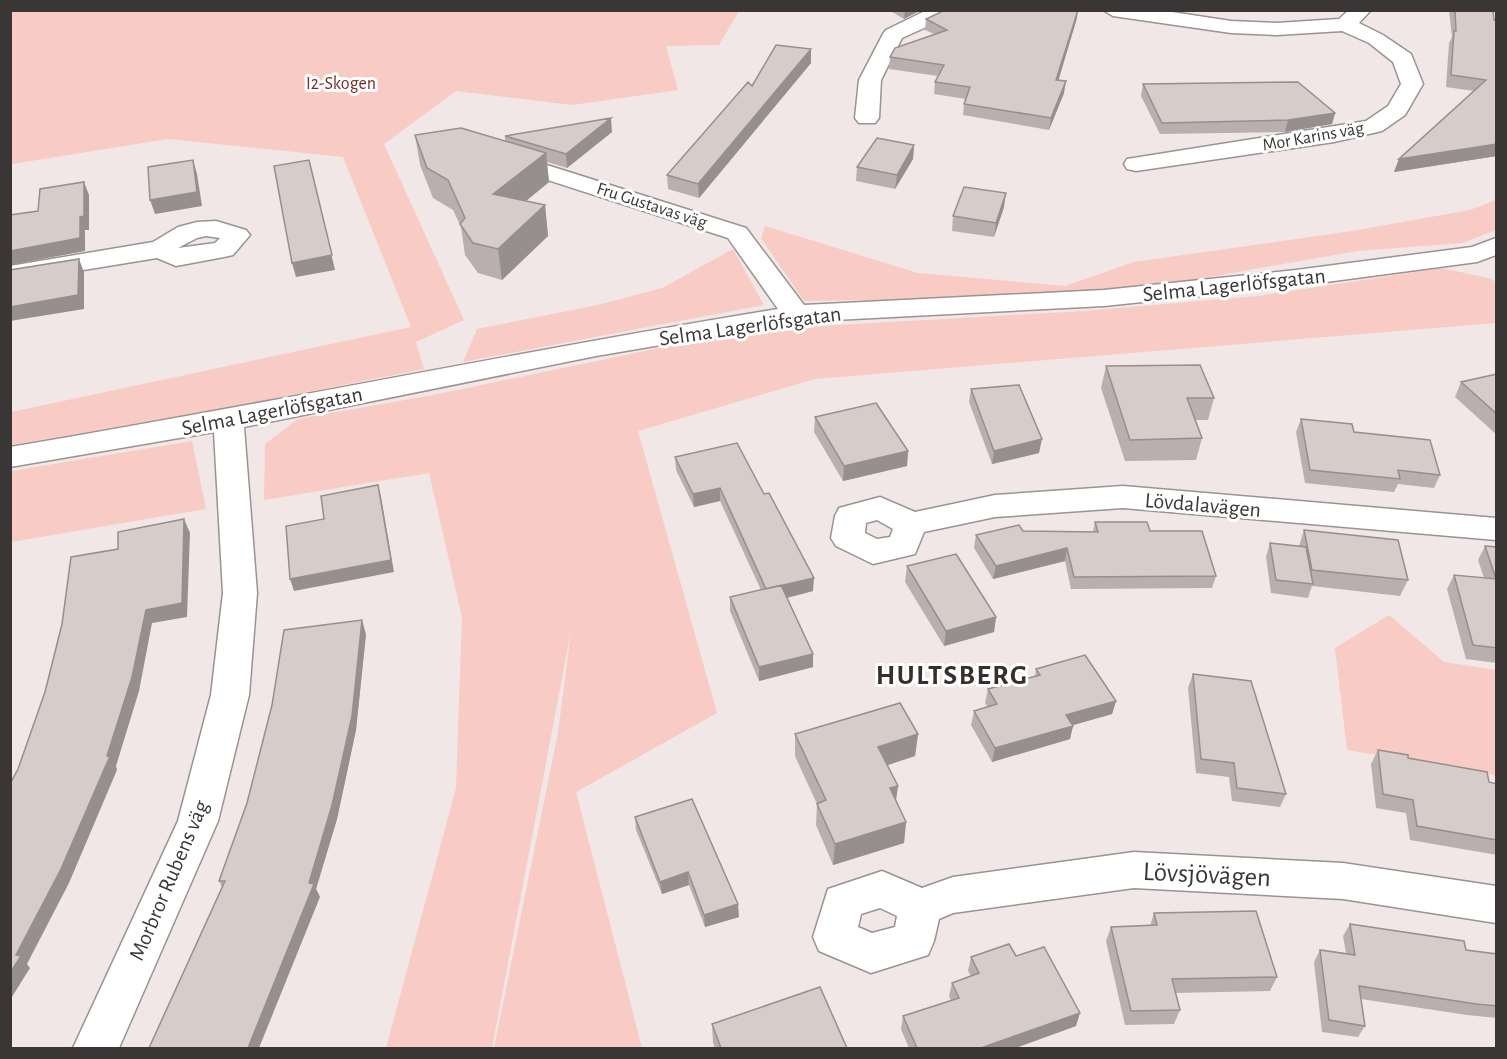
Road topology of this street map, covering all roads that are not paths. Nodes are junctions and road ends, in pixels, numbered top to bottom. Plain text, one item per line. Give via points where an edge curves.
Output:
1 (948, 10) edge
2 (1113, 10) edge
3 (1353, 18) edge
4 (867, 118) dead end
5 (482, 152) edge
6 (1136, 164) dead end
7 (161, 249) dead end
8 (1490, 256) edge
9 (10, 274) edge
10 (796, 314) junction
11 (228, 420) junction
12 (10, 457) edge
13 (911, 524) dead end
14 (1497, 529) edge
15 (1497, 905) edge
16 (920, 907) dead end
17 (96, 1048) edge

1 - 4 street via 893,34 870,80
2 - 3 street via 1231,27 1277,29
3 - 6 street, Mor Karins väg via 1403,59 1412,84 1397,110 1374,126
5 - 10 street, Fru Gustavas väg via 737,233
7 - 9 street
8 - 10 street, Selma Lagerlöfsgatan via 1104,298
10 - 11 street, Selma Lagerlöfsgatan via 596,347
11 - 12 street, Selma Lagerlöfsgatan
11 - 17 street, Morbror Rubens väg via 240,593 230,695 198,821
13 - 14 street, Lövdalavägen via 995,506 1123,497
15 - 16 street, Lövsjövägen via 1343,880 1134,870 953,895

